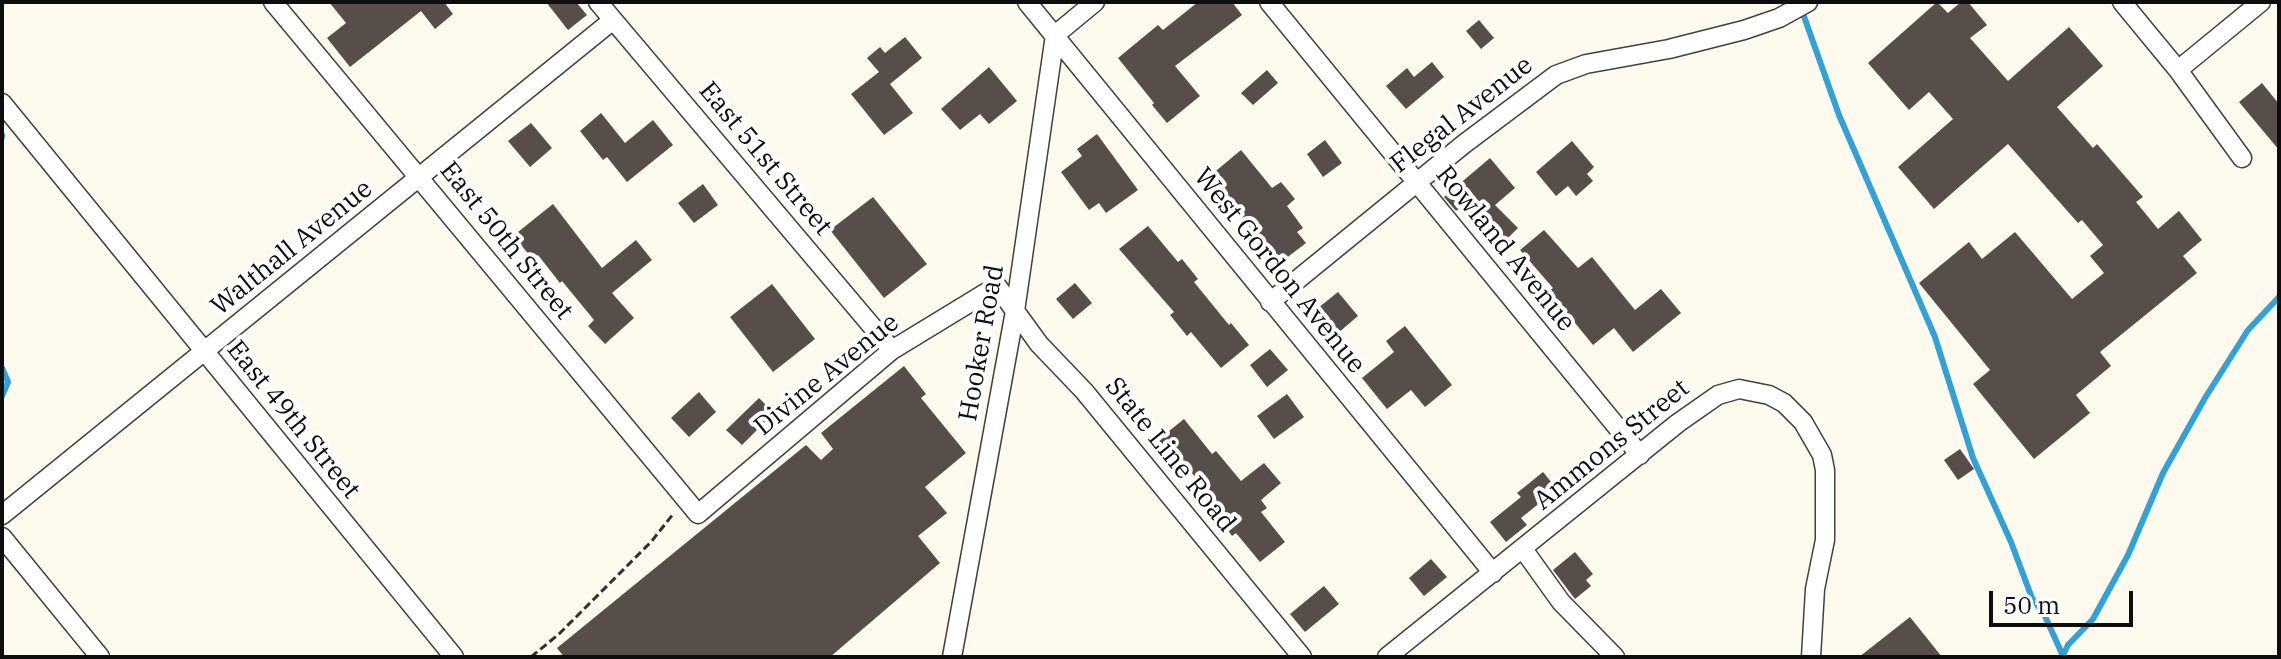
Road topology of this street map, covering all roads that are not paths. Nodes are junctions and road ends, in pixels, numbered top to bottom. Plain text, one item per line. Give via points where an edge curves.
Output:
1 (273, 2) edge
2 (598, 2) edge
3 (1027, 2) edge
4 (1095, 2) edge
5 (1269, 2) edge
6 (1808, 2) edge
7 (2122, 2) edge
8 (2261, 2) edge
9 (613, 20) junction
10 (1055, 35) junction
11 (2178, 70) junction
12 (2, 103) edge
13 (2242, 158) dead end
14 (421, 178) junction
15 (1417, 182) junction
16 (997, 286) joint
17 (1270, 302) junction
18 (1015, 311) junction
19 (892, 350) junction
20 (203, 351) junction
21 (1640, 455) junction
22 (698, 514) joint
23 (2, 515) edge
24 (2, 537) edge
25 (1523, 549) junction
26 (1493, 573) junction
27 (100, 657) edge
28 (454, 657) edge
29 (952, 657) edge
30 (1302, 657) edge
31 (1387, 657) edge
32 (1615, 657) edge
33 (1811, 657) edge

1 - 14 street, East 50th Street
2 - 9 street, East 51st Street
3 - 10 street, West Gordon Avenue
4 - 10 street
5 - 15 street, Rowland Avenue
6 - 15 street, Flegal Avenue via 1744,30 1556,75
7 - 11 street
8 - 11 street
9 - 14 street, Walthall Avenue
9 - 19 street, East 51st Street
10 - 17 street, West Gordon Avenue
10 - 18 street, Hooker Road
11 - 13 street
12 - 20 street, East 49th Street
14 - 20 street, Walthall Avenue
14 - 22 street, East 50th Street
15 - 17 street, Flegal Avenue
15 - 21 street, Rowland Avenue
16 - 18 street, State Line Road
16 - 19 street, Divine Avenue
17 - 26 street, West Gordon Avenue
18 - 29 street, Hooker Road
18 - 30 street, State Line Road
19 - 22 street, Divine Avenue
20 - 23 street, Walthall Avenue
20 - 28 street, East 49th Street
21 - 25 street, Ammons Street
21 - 33 street, Ammons Street via 1726,391 1769,395 1803,422 1822,455 1826,511
24 - 27 street
25 - 26 street, Ammons Street
25 - 32 street via 1561,602
26 - 31 street, Ammons Street

